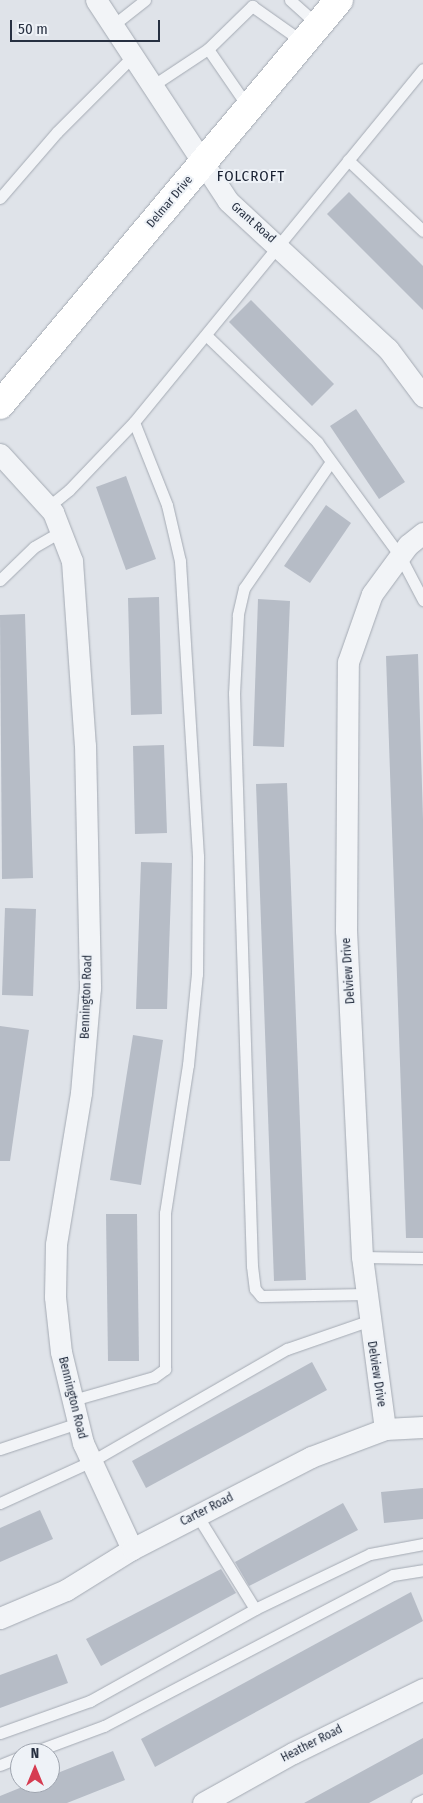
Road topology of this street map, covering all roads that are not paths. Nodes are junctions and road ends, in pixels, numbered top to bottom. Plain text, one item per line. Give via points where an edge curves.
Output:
1 (96, 0) edge
2 (145, 0) edge
3 (290, 0) edge
4 (339, 0) edge
5 (112, 26) junction
6 (311, 34) junction
7 (208, 49) junction
8 (132, 56) junction
9 (423, 70) edge
10 (152, 86) junction
11 (249, 108) junction
12 (348, 160) junction
13 (202, 163) junction
14 (0, 198) edge
15 (423, 231) edge
16 (280, 246) junction
17 (207, 336) junction
18 (423, 396) edge
19 (0, 405) edge
20 (134, 422) junction
21 (0, 454) edge
22 (330, 463) junction
23 (48, 507) junction
24 (60, 532) junction
25 (423, 533) edge
26 (400, 556) junction
27 (0, 580) edge
28 (423, 600) edge
29 (362, 1257) junction
30 (423, 1258) edge
31 (366, 1294) junction
32 (368, 1321) junction
33 (73, 1400) junction
34 (78, 1423) junction
35 (423, 1427) edge
36 (385, 1429) junction
37 (0, 1449) edge
38 (92, 1461) junction
39 (0, 1503) edge
40 (197, 1515) junction
41 (423, 1544) edge
42 (132, 1549) junction
43 (423, 1570) edge
44 (254, 1610) junction
45 (0, 1618) edge
46 (423, 1688) edge
47 (0, 1733) edge
48 (58, 1743) edge
49 (423, 1800) edge
50 (203, 1803) edge
51 (417, 1803) edge

1 - 5 street, Grant Road
2 - 5 lane
3 - 6 lane
4 - 6 street, Delmar Drive
5 - 8 street, Grant Road
6 - 7 lane via 252,6
6 - 11 street, Delmar Drive
7 - 10 lane
7 - 11 lane
8 - 10 street, Grant Road
8 - 14 lane via 57,132
9 - 12 lane
10 - 13 street, Grant Road
11 - 13 street, Delmar Drive
12 - 15 lane
12 - 16 lane
13 - 16 street, Grant Road via 228,201
13 - 19 street, Delmar Drive
16 - 17 lane
16 - 18 street, Grant Road via 388,349
17 - 20 lane
17 - 22 lane via 317,442
20 - 23 lane via 69,490
20 - 33 lane via 167,506 180,561 198,856 197,974 188,1065 166,1213 165,1369 154,1377
21 - 23 street, Bennington Road
22 - 26 lane
22 - 31 lane via 244,588 238,615 234,693 252,1266 255,1289 261,1296
23 - 24 street, Bennington Road
24 - 27 lane via 28,552
24 - 33 street, Bennington Road via 72,561 79,640 90,968 81,1093 56,1244 55,1297 61,1352
25 - 26 street, Delview Drive
26 - 28 lane
26 - 29 street, Delview Drive via 372,594 348,662 346,930
29 - 30 lane
29 - 31 street, Delview Drive
31 - 32 street, Delview Drive
32 - 36 street, Delview Drive
32 - 38 lane via 288,1350
33 - 34 street, Bennington Road
34 - 37 lane
34 - 38 street, Bennington Road
35 - 36 street, Carter Road
36 - 40 street, Carter Road via 311,1457
38 - 39 lane
38 - 42 street, Bennington Road
40 - 42 street, Carter Road
40 - 44 lane
41 - 44 lane via 370,1554
42 - 45 street, Carter Road via 66,1590
43 - 48 lane via 393,1575 104,1726
44 - 47 lane via 90,1701
46 - 50 street, Heather Road via 293,1753
49 - 51 lane

